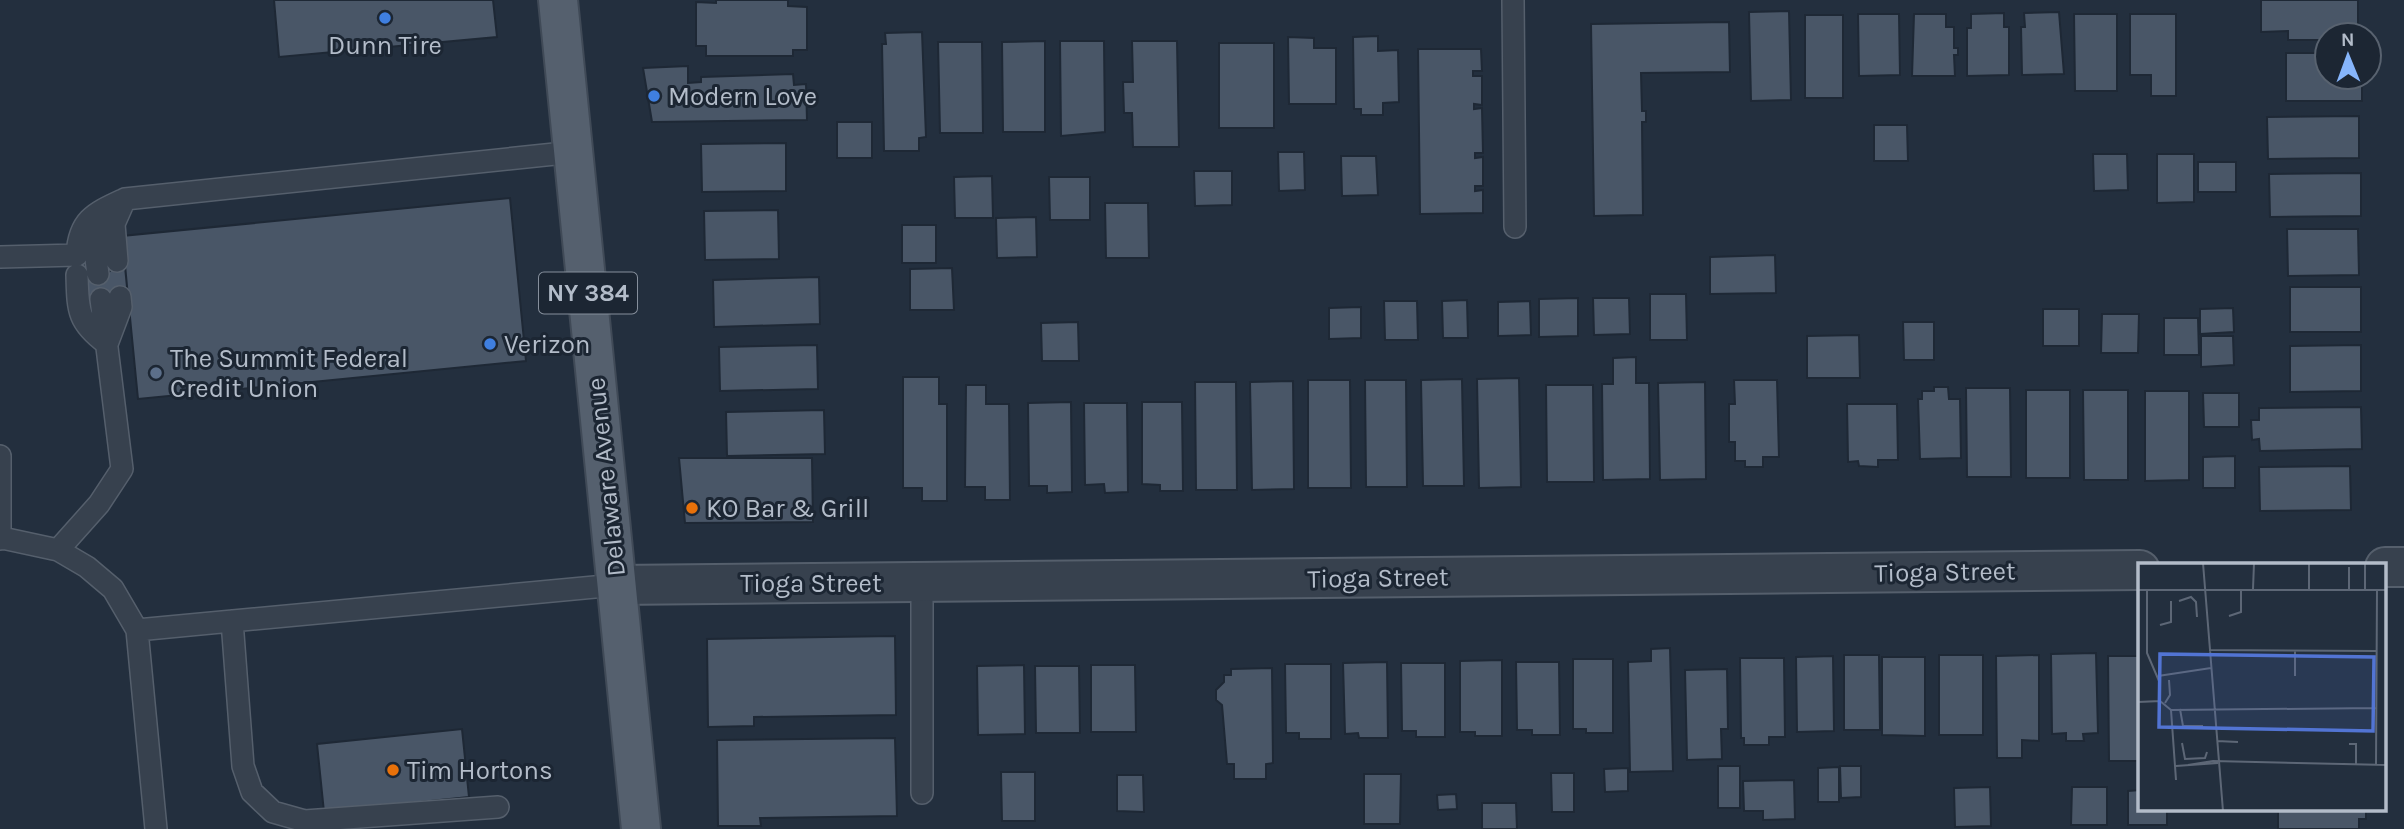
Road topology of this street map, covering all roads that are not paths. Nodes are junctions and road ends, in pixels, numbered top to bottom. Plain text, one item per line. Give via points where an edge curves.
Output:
1 (558, 0) edge
2 (1514, 0) edge
3 (574, 152) junction
4 (117, 203) junction
5 (1515, 227) dead end
6 (0, 257) edge
7 (117, 261) dead end
8 (111, 298) dead end
9 (107, 344) junction
10 (0, 456) edge
11 (1, 538) edge
12 (58, 550) junction
13 (2404, 567) edge
14 (2386, 568) edge
15 (2138, 570) edge
16 (922, 583) junction
17 (616, 586) junction
18 (232, 621) junction
19 (137, 630) junction
20 (922, 793) dead end
21 (498, 807) dead end
22 (156, 829) edge
23 (641, 829) edge

1 - 3 main road, Delaware Avenue / NY 384
2 - 5 lane
3 - 4 lane
3 - 17 main road, Delaware Avenue / NY 384
4 - 6 lane via 85,222 77,255
4 - 7 lane
4 - 9 lane via 98,219 82,321
8 - 9 lane via 121,307
9 - 12 lane via 122,469 99,504
10 - 11 lane
11 - 12 lane
12 - 19 lane via 113,589
13 - 14 street
15 - 16 street, Tioga Street
16 - 17 street, Tioga Street
16 - 20 lane
17 - 18 lane
17 - 23 main road, Delaware Avenue / NY 384
18 - 19 lane
18 - 21 lane via 243,766 252,792 273,812 305,821
19 - 22 lane

